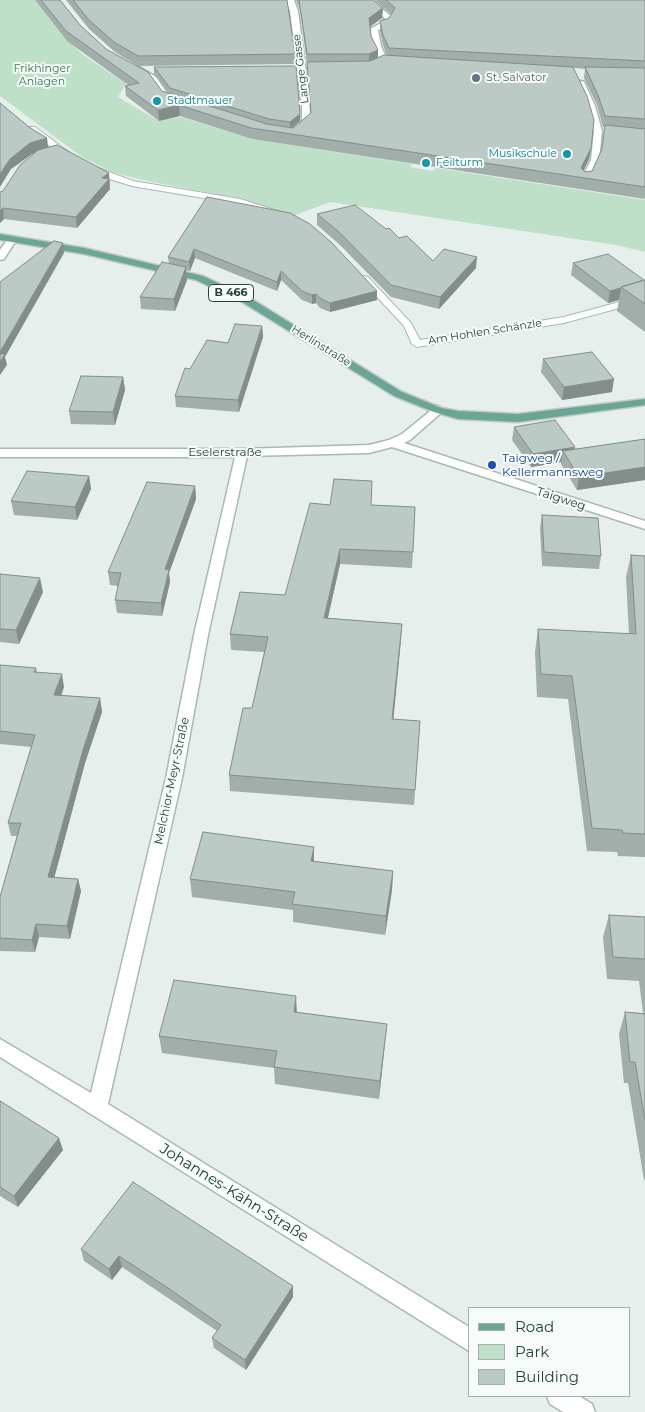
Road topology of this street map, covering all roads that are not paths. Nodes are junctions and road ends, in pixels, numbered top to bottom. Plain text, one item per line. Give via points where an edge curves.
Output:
1 (290, 0) edge
2 (371, 0) edge
3 (128, 65) edge
4 (292, 68) edge
5 (306, 68) junction
6 (361, 68) edge
7 (154, 69) edge
8 (137, 70) junction
9 (580, 74) edge
10 (187, 104) edge
11 (26, 125) edge
12 (289, 133) edge
13 (586, 180) edge
14 (292, 217) edge
15 (0, 236) edge
16 (12, 239) junction
17 (0, 257) edge
18 (358, 271) edge
19 (645, 298) edge
20 (645, 402) edge
21 (438, 410) junction
22 (393, 443) junction
23 (0, 453) edge
24 (242, 453) junction
25 (645, 525) edge
26 (0, 1047) edge
27 (97, 1107) junction
28 (468, 1339) edge
29 (560, 1397) edge
30 (584, 1412) edge

1 - 5 street, Lange Gasse
2 - 6 street via 389,18 384,25 374,29 377,46 387,62
3 - 8 street
4 - 5 street
5 - 12 street, Lange Gasse via 306,123
7 - 8 street
8 - 10 street via 153,78 166,98
9 - 13 street via 602,131
11 - 14 lane via 55,151 103,174 132,184 240,202
15 - 16 main road, Herlinstraße / B 466
16 - 17 street
16 - 21 main road, Herlinstraße / B 466 via 84,251 199,278 246,300 398,394
18 - 19 lane, Am Hohlen Schänzle via 408,325 416,344 564,320
20 - 21 main road, Herlinstraße / B 466 via 518,418 473,417
21 - 22 street, Eselerstraße via 413,433
22 - 24 street, Eselerstraße via 369,448
22 - 25 street, Taigweg
23 - 24 street, Eselerstraße
24 - 27 street, Melchior-Meyr-Straße via 201,635 174,778
26 - 27 street, Johannes-Kähn-Straße
27 - 28 street, Johannes-Kähn-Straße
29 - 30 street

